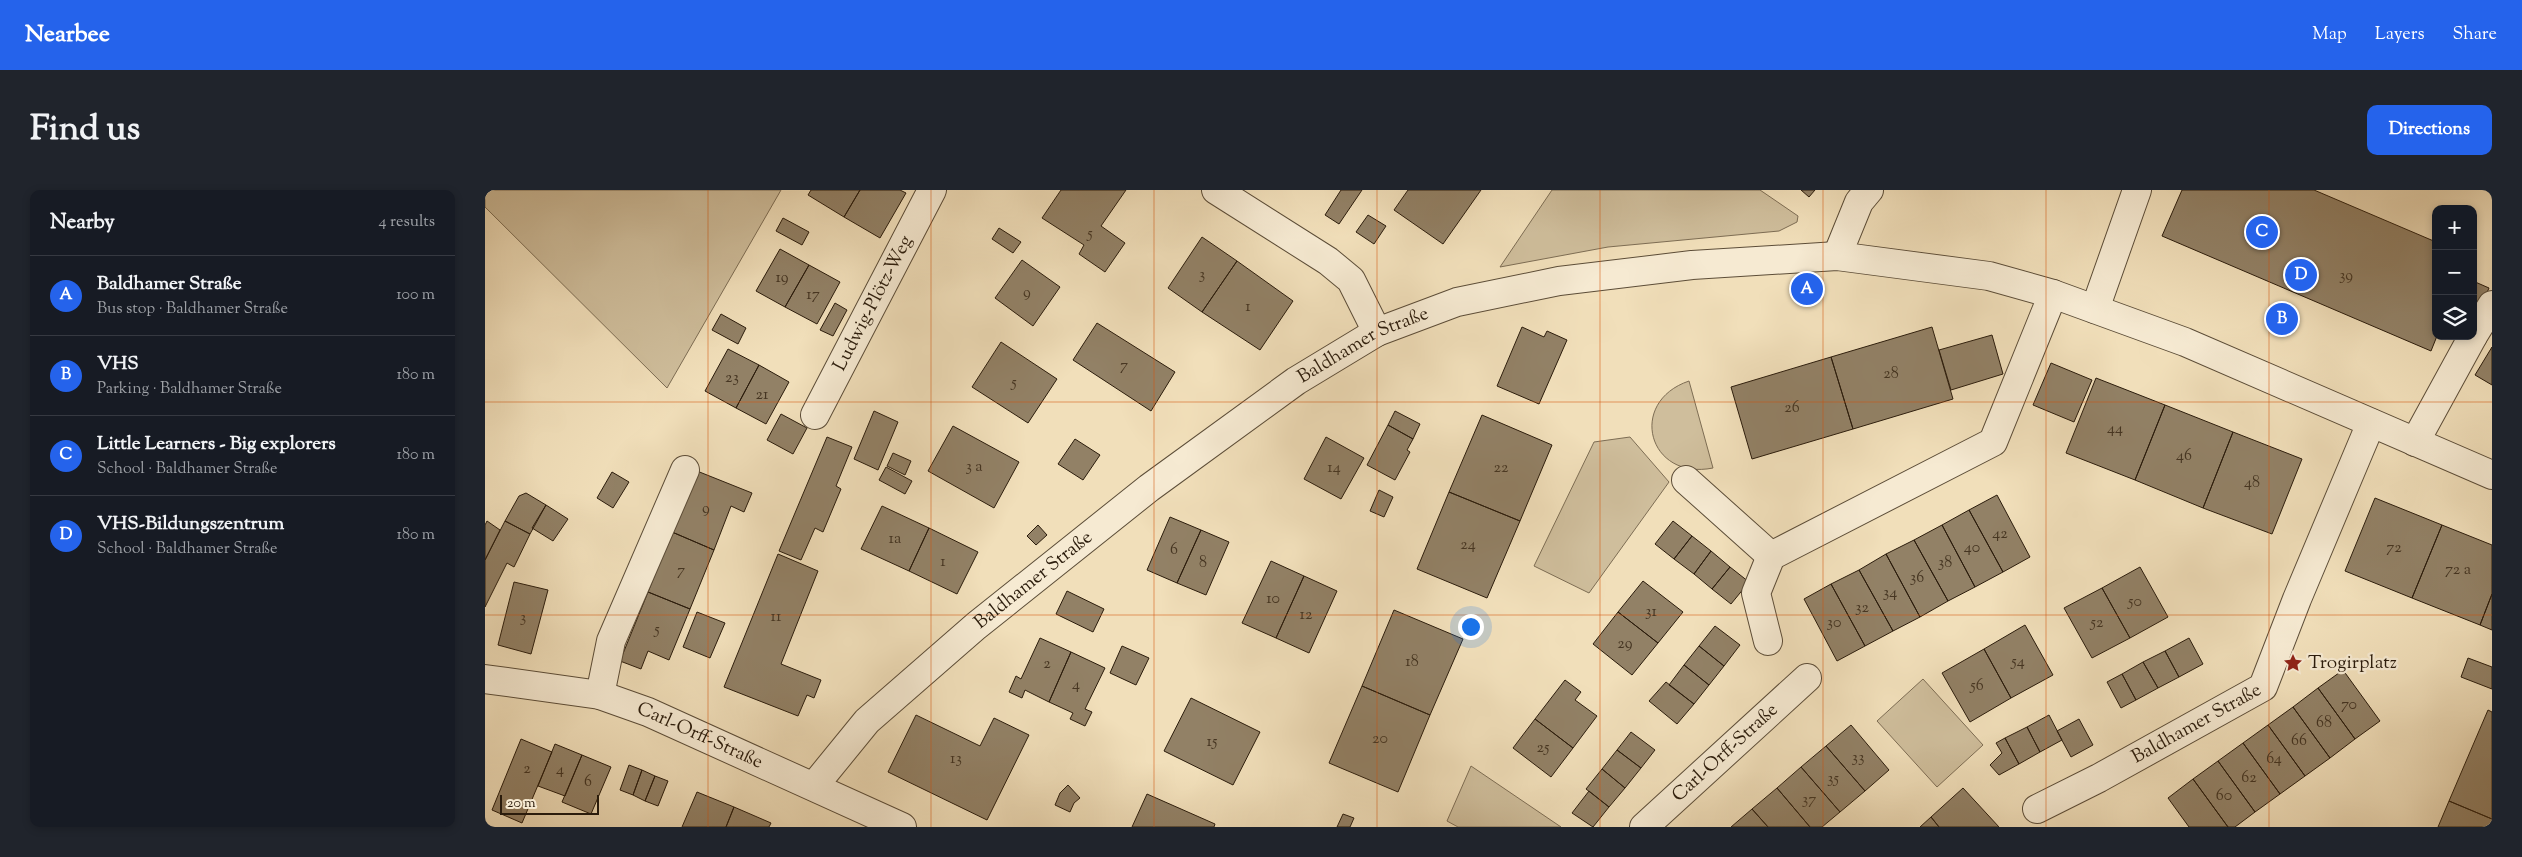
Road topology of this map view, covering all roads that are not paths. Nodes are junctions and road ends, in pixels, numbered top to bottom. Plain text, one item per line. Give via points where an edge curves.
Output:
1 (932, 190) edge
2 (1216, 190) edge
3 (1869, 190) edge
4 (2137, 190) edge
5 (1837, 256) junction
6 (2053, 294) junction
7 (2492, 305) edge
8 (2095, 309) junction
9 (2477, 329) edge
10 (1377, 332) junction
11 (2471, 340) edge
12 (815, 414) dead end
13 (2371, 423) junction
14 (2415, 442) junction
15 (685, 470) dead end
16 (2492, 475) edge
17 (1686, 480) dead end
18 (1771, 556) junction
19 (1768, 641) dead end
20 (1807, 678) dead end
21 (485, 679) edge
22 (600, 695) junction
23 (814, 786) junction
24 (2037, 809) dead end
25 (902, 827) edge
26 (1644, 827) edge

1 - 12 street, Ludwig-Plötz-Weg
2 - 10 street via 1328,261 1351,280
3 - 5 street via 1859,202
4 - 8 street
5 - 6 street, Baldhamer Straße via 1989,276
5 - 10 street, Baldhamer Straße via 1692,265 1559,281 1457,302
6 - 8 street, Baldhamer Straße
6 - 18 street via 1993,442
7 - 9 street
8 - 13 street, Baldhamer Straße via 2185,342
10 - 23 street, Baldhamer Straße via 1296,381 1164,477 976,626 867,720
11 - 14 street
13 - 14 street, Baldhamer Straße
13 - 24 street, Baldhamer Straße via 2263,687
14 - 16 street, Baldhamer Straße
15 - 22 street via 611,641
17 - 18 street
18 - 19 street via 1755,593
20 - 26 street, Carl-Orff-Straße
21 - 22 street, Carl-Orff-Straße
22 - 23 street, Carl-Orff-Straße via 648,712
23 - 25 street, Carl-Orff-Straße

